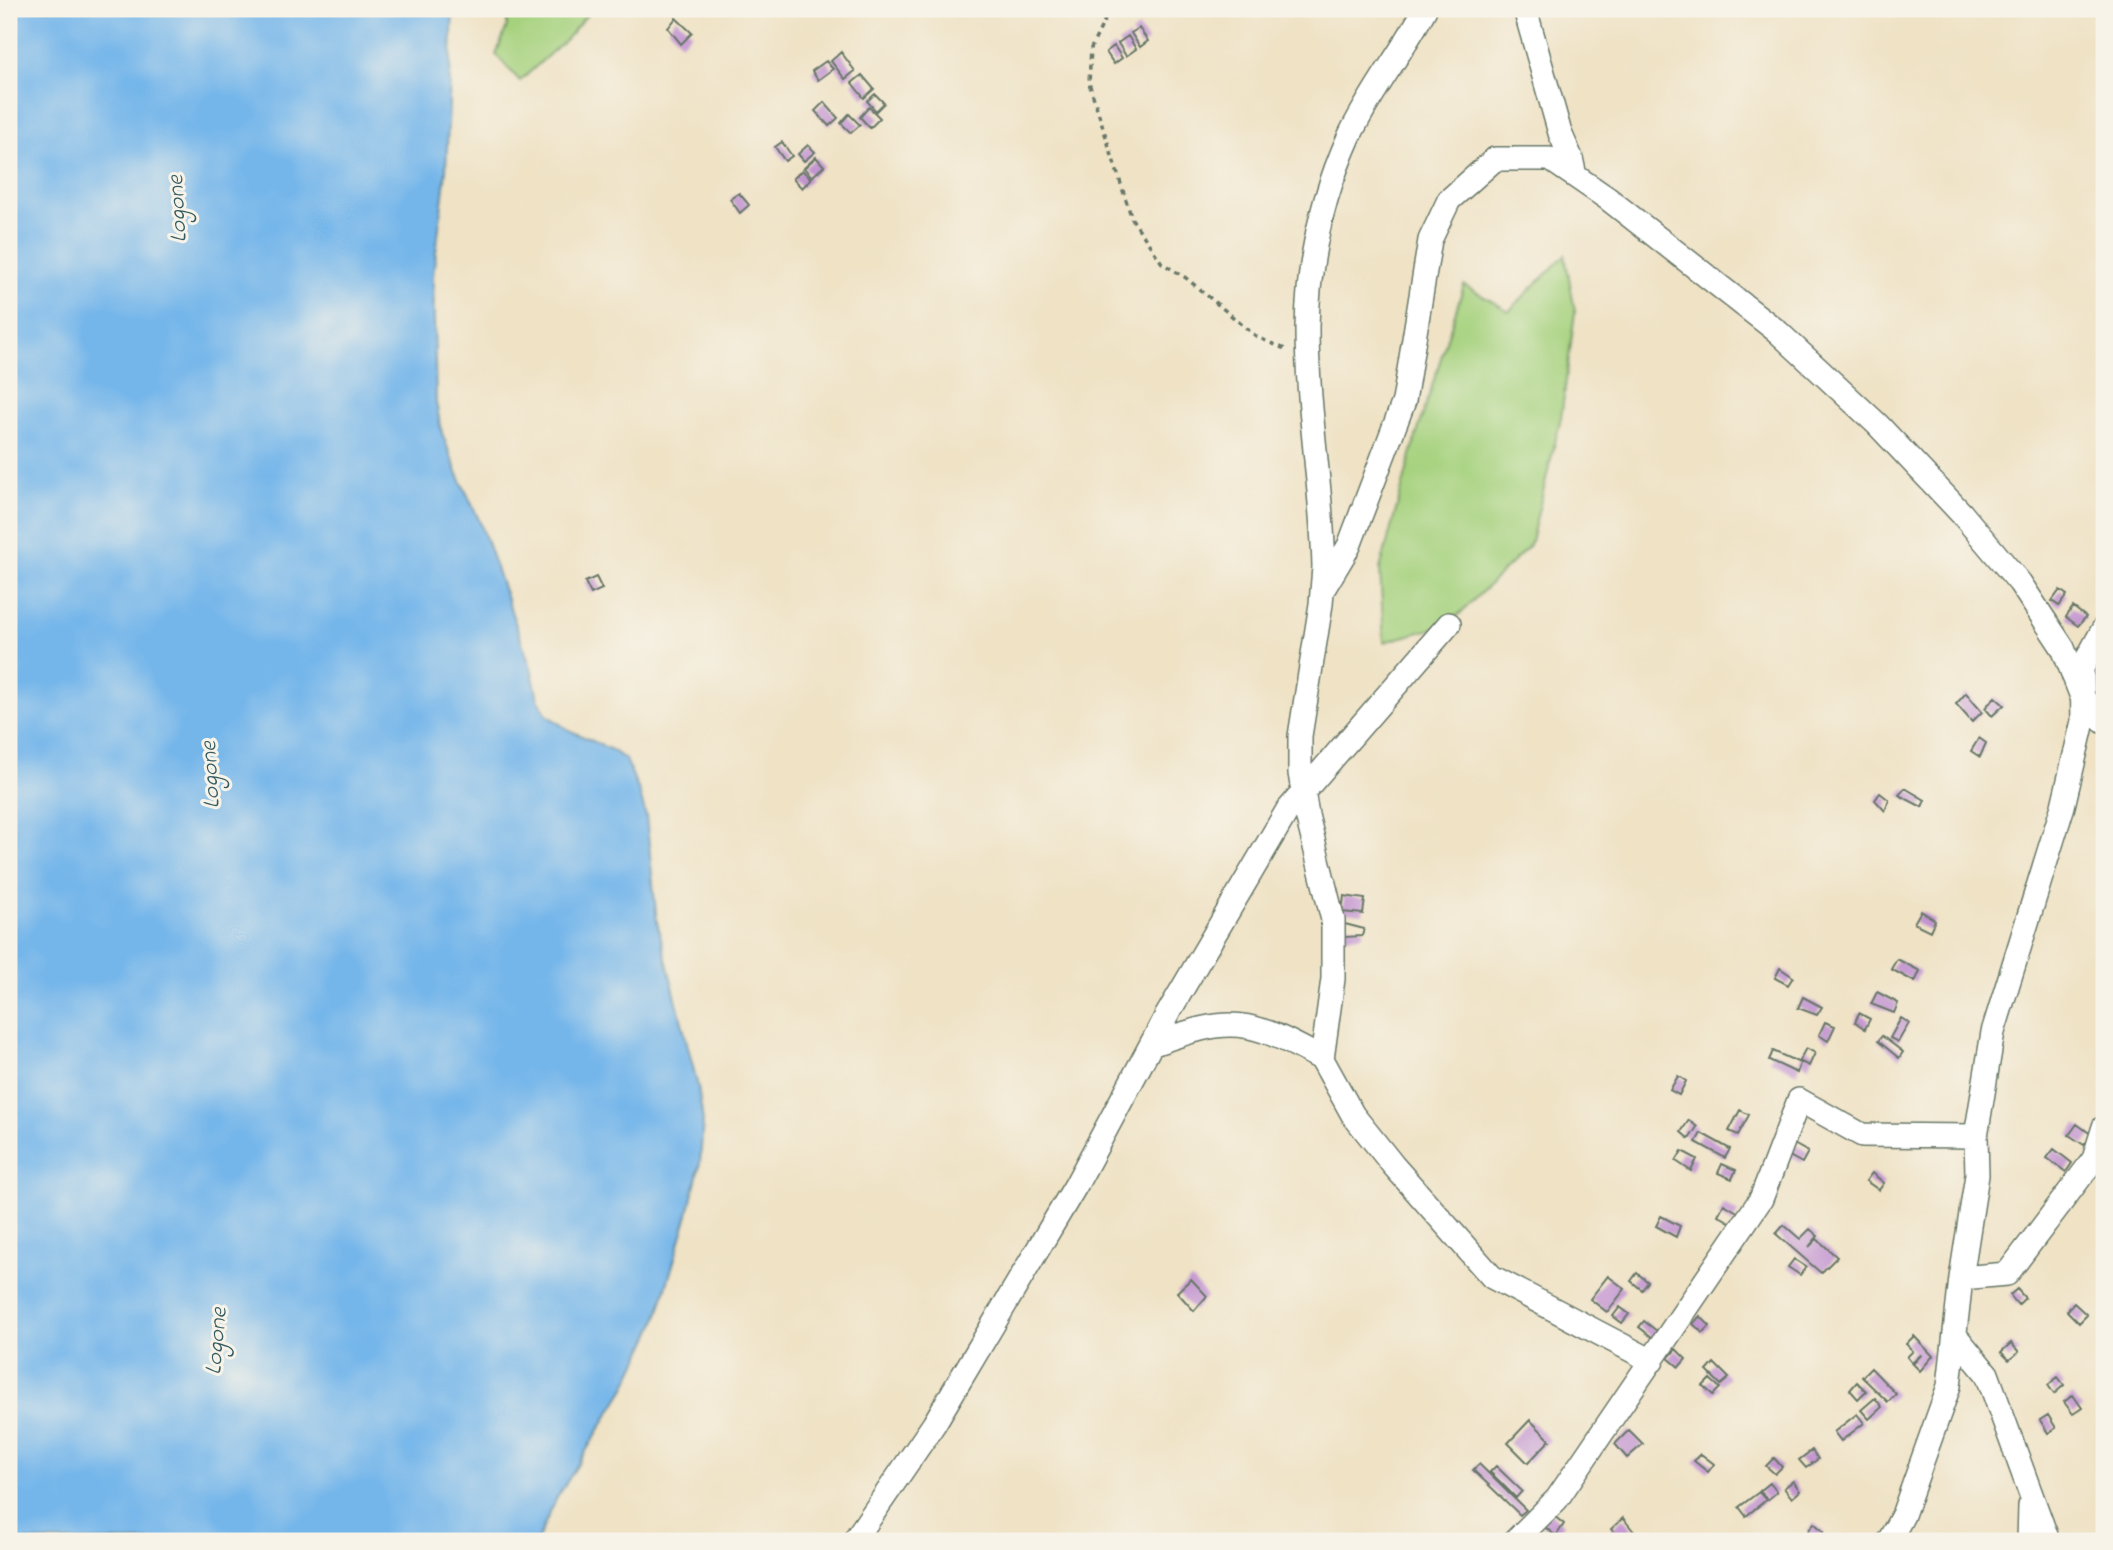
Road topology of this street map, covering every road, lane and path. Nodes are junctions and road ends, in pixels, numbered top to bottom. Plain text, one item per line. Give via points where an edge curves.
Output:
1 (1111, 9) edge
2 (1425, 9) edge
3 (1525, 9) edge
4 (1575, 176) junction
5 (1310, 379) junction
6 (1323, 589) junction
7 (1449, 624) dead end
8 (2104, 628) edge
9 (2082, 697) junction
10 (2104, 722) edge
11 (1303, 791) junction
12 (1151, 1045) junction
13 (1322, 1059) junction
14 (2104, 1127) edge
15 (1976, 1136) junction
16 (1962, 1279) junction
17 (1955, 1335) junction
18 (1652, 1361) junction
19 (2030, 1492) junction
20 (1522, 1539) edge
21 (854, 1541) edge
22 (1889, 1541) edge
23 (2029, 1541) edge
24 (2048, 1541) edge

1 - 5 path via 1091,48 1088,83 1132,219 1162,263 1257,337 1286,349
2 - 5 street via 1349,137 1331,183 1310,280
3 - 4 street
4 - 6 street via 1550,159 1495,159 1449,200 1430,240 1404,401 1349,546
4 - 9 street via 1778,332 1877,424 2020,583 2063,648
5 - 6 street via 1324,545
6 - 11 street via 1300,736
7 - 11 street
8 - 9 street via 2082,668
9 - 10 street
9 - 15 street via 2083,721 2063,806 1993,1032
11 - 12 street
11 - 13 street via 1334,920 1333,979
12 - 13 street via 1201,1028 1240,1025 1278,1035
12 - 21 street via 1076,1185 941,1412
13 - 18 street via 1353,1115 1492,1277
14 - 16 street via 2094,1159 2007,1274
15 - 16 street via 1977,1175
15 - 18 street via 1862,1135 1799,1101 1761,1199
16 - 17 street
17 - 19 street via 1987,1374
17 - 22 street via 1949,1386 1903,1515
18 - 20 street via 1557,1499
19 - 23 street
19 - 24 street

